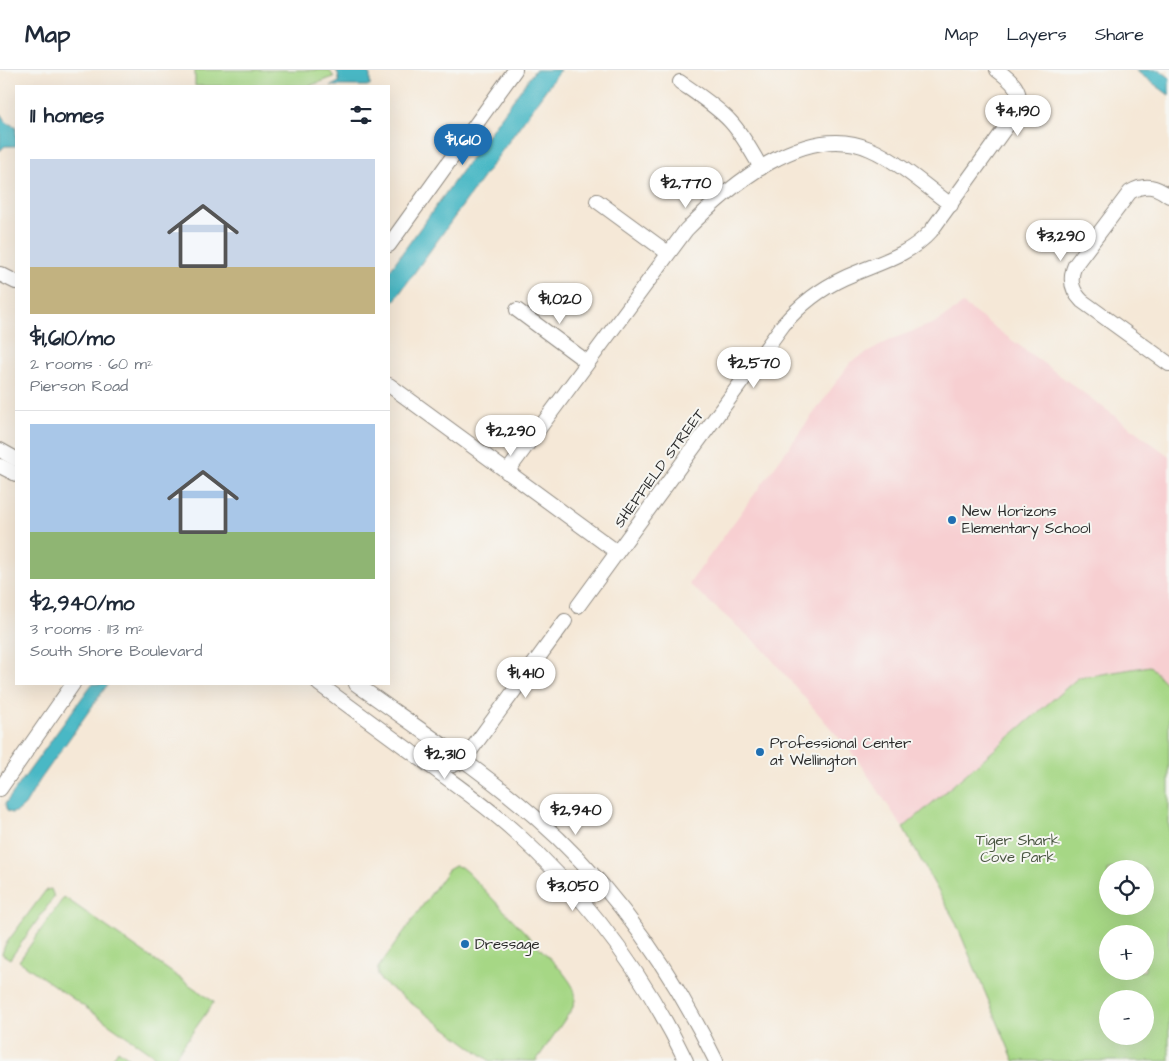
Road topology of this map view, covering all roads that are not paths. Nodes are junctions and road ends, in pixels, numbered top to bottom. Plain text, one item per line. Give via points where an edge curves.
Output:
1 (515, 70) edge
2 (997, 70) edge
3 (680, 82) dead end
4 (761, 168) junction
5 (1169, 196) edge
6 (597, 201) dead end
7 (951, 205) junction
8 (390, 245) edge
9 (668, 253) junction
10 (0, 274) edge
11 (15, 282) edge
12 (516, 310) dead end
13 (587, 362) junction
14 (1169, 364) edge
15 (390, 385) edge
16 (0, 450) edge
17 (15, 458) edge
18 (0, 466) edge
19 (507, 472) junction
20 (15, 474) edge
21 (617, 552) junction
22 (578, 606) dead end
23 (565, 621) dead end
24 (73, 685) edge
25 (320, 685) edge
26 (357, 685) edge
27 (423, 760) junction
28 (463, 760) junction
29 (444, 776) junction
30 (490, 780) junction
31 (0, 789) edge
32 (686, 1061) edge
33 (716, 1061) edge

1 - 8 street
2 - 7 street, SHEFFIELD STREET via 1016,86 1019,109
3 - 4 street via 731,122
4 - 7 street via 818,143 854,144 882,155
4 - 9 street via 707,208
5 - 14 street via 1145,186 1130,192 1075,265 1071,280 1082,301
6 - 9 street
7 - 21 street, SHEFFIELD STREET via 914,247 836,282 793,313
9 - 13 street
10 - 11 street
12 - 13 street
13 - 19 street
15 - 19 street
16 - 17 street
18 - 20 street
19 - 21 street
21 - 22 street, SHEFFIELD STREET
23 - 28 street
24 - 31 street
25 - 27 street
26 - 28 street
27 - 28 street via 453,766
27 - 29 street
28 - 30 street
29 - 30 street via 462,773
29 - 32 street via 514,830 591,911 653,998
30 - 33 street via 560,840 614,899 672,980

